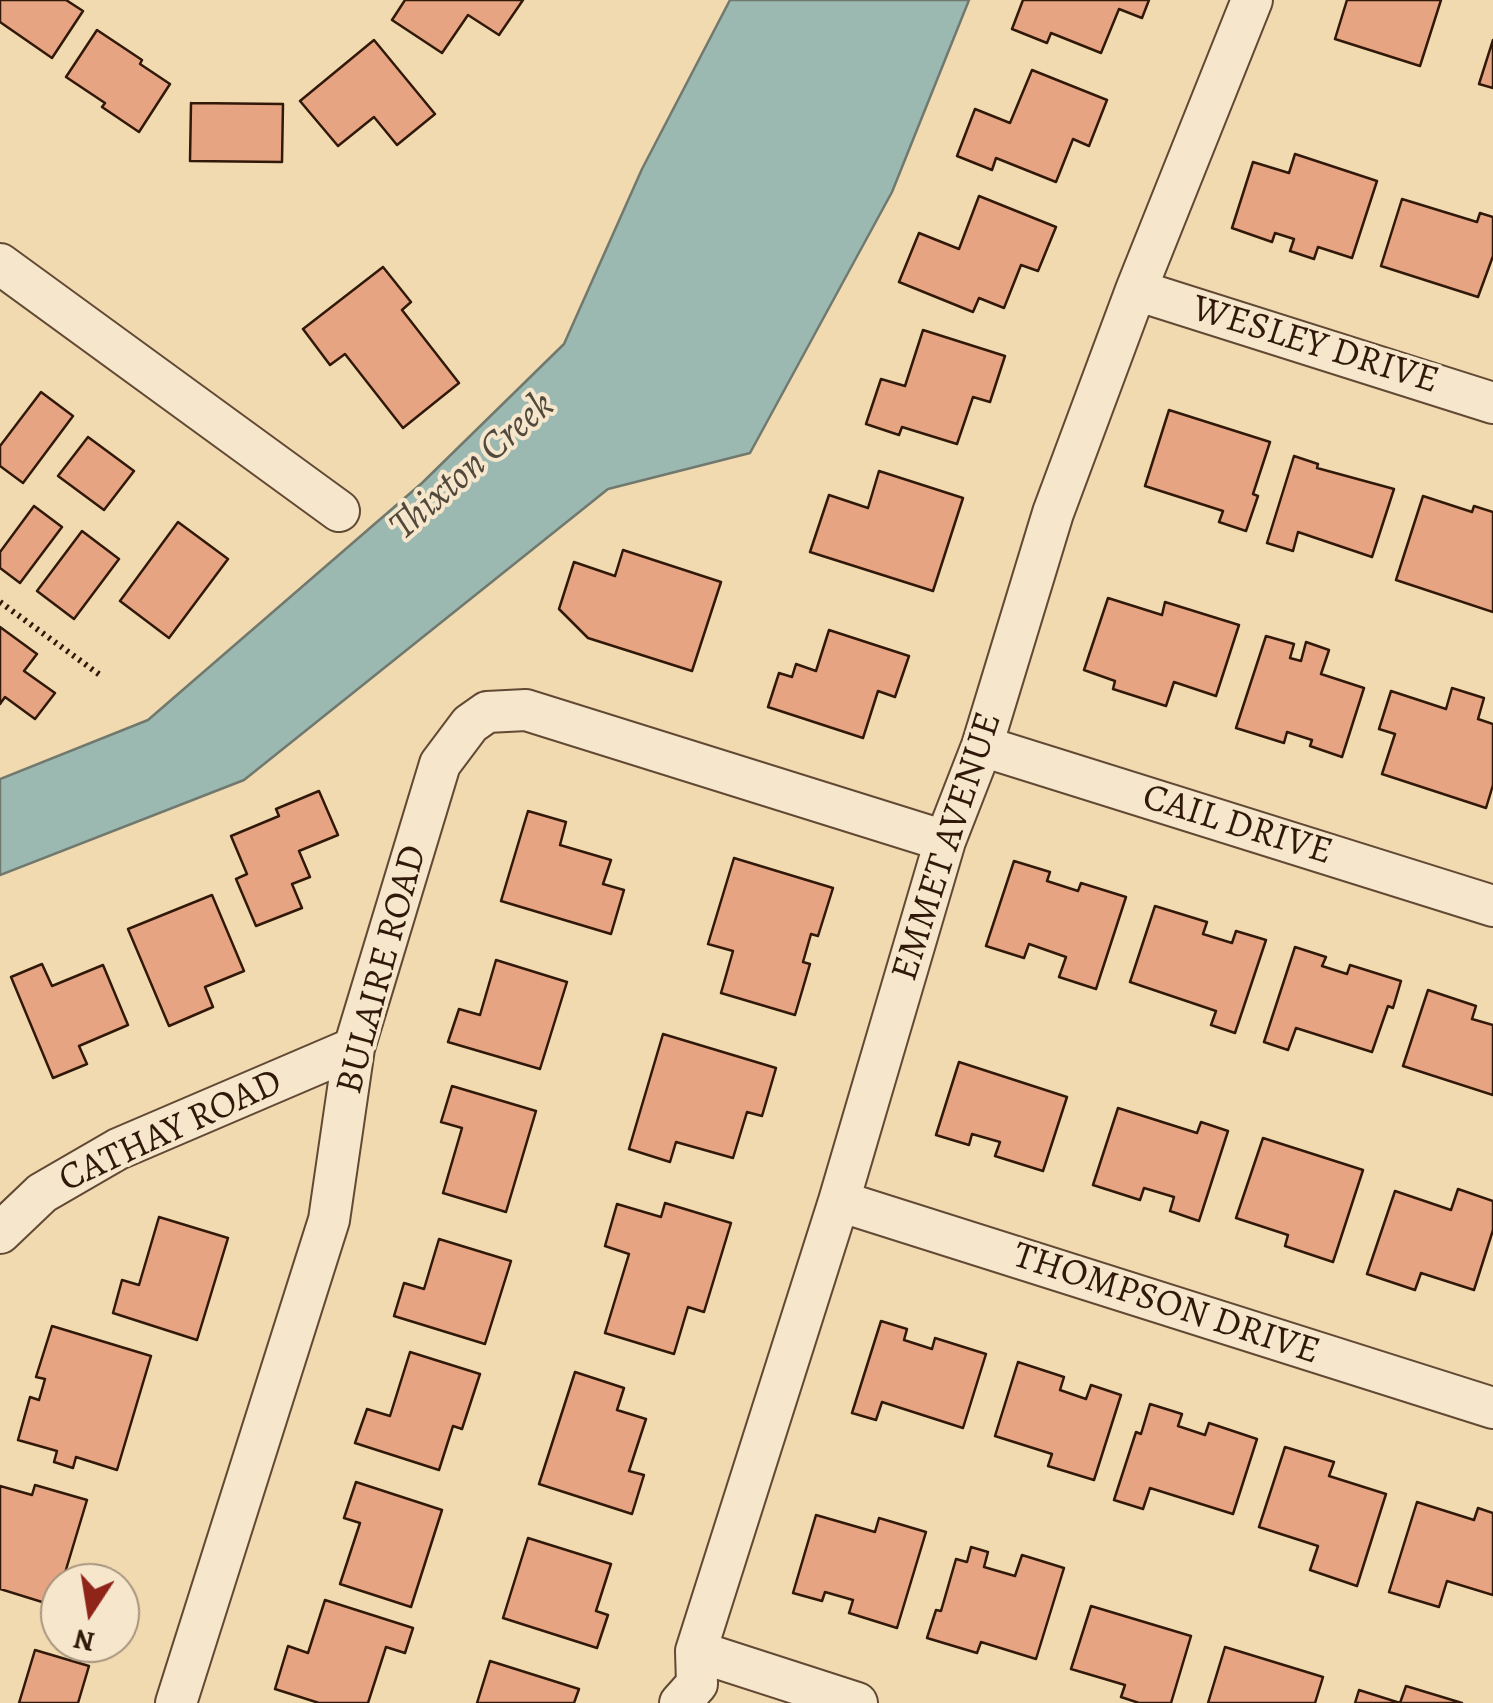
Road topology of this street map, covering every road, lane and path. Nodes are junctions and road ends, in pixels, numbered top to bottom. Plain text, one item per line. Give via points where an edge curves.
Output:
1 (1252, 0) edge
2 (0, 264) edge
3 (1136, 290) junction
4 (1493, 402) edge
5 (339, 511) dead end
6 (0, 602) edge
7 (100, 675) dead end
8 (982, 746) junction
9 (945, 842) junction
10 (1493, 906) edge
11 (354, 1048) junction
12 (839, 1201) junction
13 (0, 1233) edge
14 (1493, 1408) edge
15 (696, 1652) junction
16 (176, 1703) edge
17 (680, 1703) edge
18 (857, 1703) edge

1 - 3 street, EMMET AVENUE
2 - 5 street
3 - 4 street, WESLEY DRIVE
3 - 8 street, EMMET AVENUE via 1052,513
6 - 7 path
8 - 9 street, EMMET AVENUE
8 - 10 street, CAIL DRIVE
9 - 11 street, BULAIRE ROAD via 526,710 488,712 470,724 440,764
9 - 12 street, EMMET AVENUE
11 - 13 street, CATHAY ROAD via 118,1149 42,1192
11 - 16 street, BULAIRE ROAD via 329,1220
12 - 14 street, THOMPSON DRIVE
12 - 15 street, EMMET AVENUE
15 - 17 street, EMMET AVENUE via 697,1684
15 - 18 street

